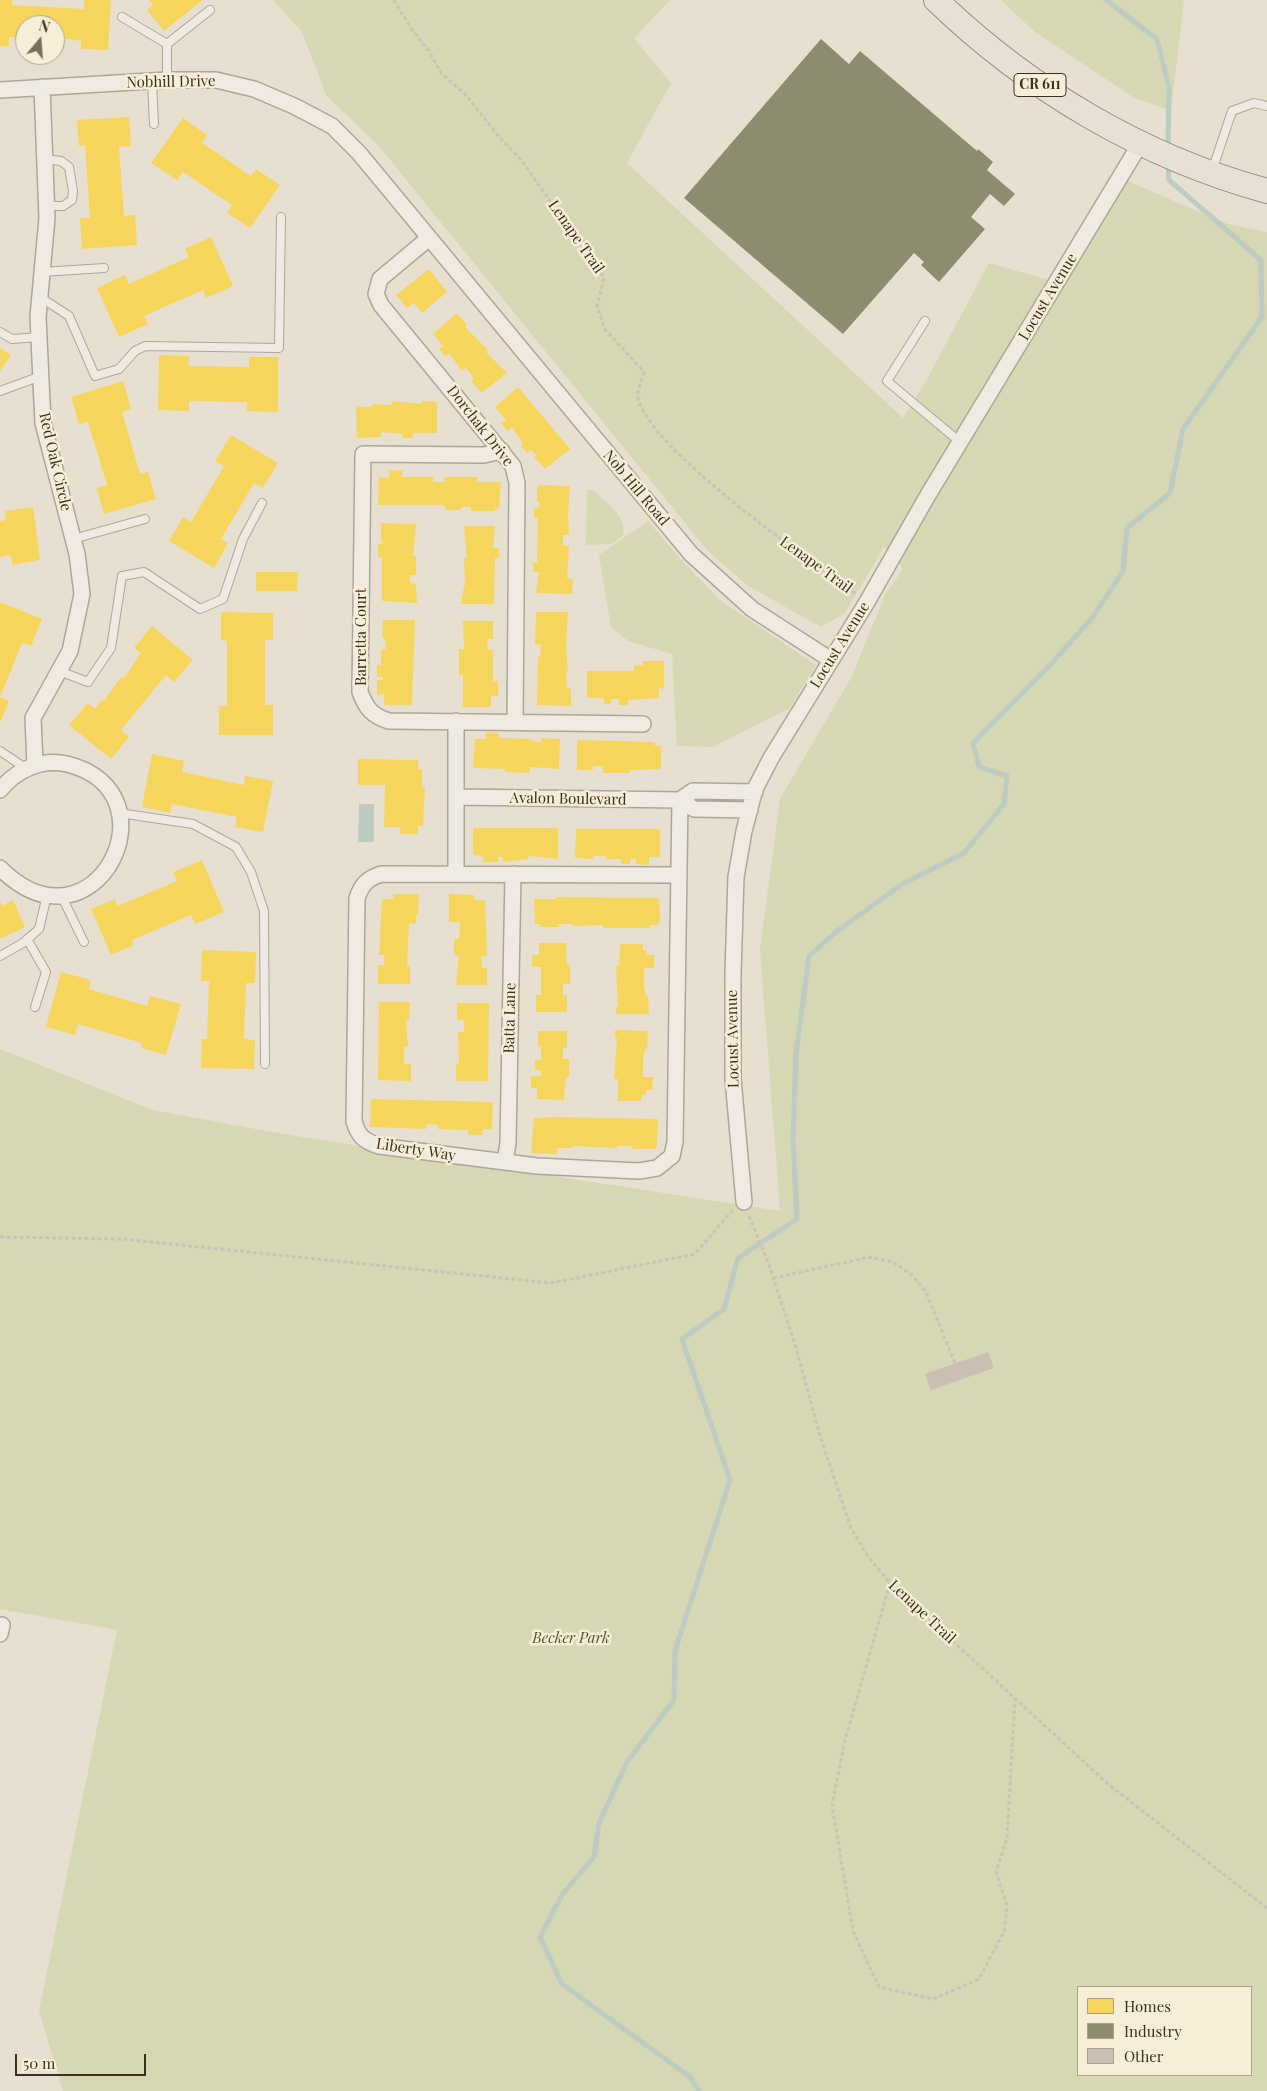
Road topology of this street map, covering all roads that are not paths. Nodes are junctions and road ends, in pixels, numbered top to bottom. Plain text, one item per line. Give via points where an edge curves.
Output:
1 (936, 0) edge
2 (210, 10) dead end
3 (122, 17) dead end
4 (167, 44) junction
5 (160, 81) junction
6 (42, 87) junction
7 (0, 90) edge
8 (1267, 106) edge
9 (154, 124) dead end
10 (1149, 148) junction
11 (43, 159) junction
12 (1212, 172) junction
13 (1267, 191) edge
14 (46, 206) junction
15 (281, 217) dead end
16 (429, 238) junction
17 (104, 268) dead end
18 (42, 272) junction
19 (469, 286) joint
20 (40, 297) junction
21 (925, 321) dead end
22 (0, 332) edge
23 (39, 337) junction
24 (41, 376) junction
25 (0, 391) edge
26 (960, 442) junction
27 (502, 451) junction
28 (262, 503) dead end
29 (145, 519) dead end
30 (73, 539) junction
31 (831, 660) junction
32 (59, 671) junction
33 (456, 721) junction
34 (515, 722) junction
35 (643, 724) dead end
36 (0, 751) edge
37 (31, 767) junction
38 (0, 790) edge
39 (755, 792) junction
40 (457, 797) junction
41 (680, 800) junction
42 (750, 810) junction
43 (119, 813) junction
44 (0, 868) edge
45 (456, 874) junction
46 (512, 874) junction
47 (679, 875) junction
48 (54, 895) junction
49 (28, 939) junction
50 (84, 942) dead end
51 (0, 956) edge
52 (35, 1006) dead end
53 (265, 1064) dead end
54 (505, 1162) junction
55 (744, 1200) road end

1 - 10 main road, CR 611 via 1035,82
2 - 4 lane
3 - 4 lane
4 - 5 lane
5 - 6 street, Nobhill Drive
5 - 9 lane
5 - 16 street, Nobhill Drive via 216,80 254,89 332,126 359,153
6 - 7 street, Nobhill Drive
6 - 11 street, Red Oak Circle
8 - 12 lane via 1254,103 1232,111
10 - 12 main road, CR 611
10 - 26 street, Locust Avenue
11 - 14 street, Red Oak Circle
11 - 14 lane via 61,161 69,167 73,191 72,200 63,206
12 - 13 main road, CR 611
14 - 18 street, Red Oak Circle
15 - 20 lane via 279,348 145,346 135,351 119,369 95,376 69,316
16 - 19 street, Nobhill Drive
16 - 27 street, Dorchak Drive via 380,279 376,294 381,305
17 - 18 lane
18 - 20 street, Red Oak Circle
19 - 31 street, Nob Hill Road via 691,554 752,609
20 - 23 street, Red Oak Circle
21 - 26 lane via 887,381
22 - 23 lane via 12,339
23 - 24 street, Red Oak Circle
24 - 25 lane
24 - 30 street, Red Oak Circle via 43,423
26 - 31 street, Locust Avenue
27 - 33 street, Barretta Court via 484,456 364,454 362,698 375,716 389,720
27 - 34 street, Dorchak Drive via 513,466 517,482
28 - 32 lane via 243,538 223,599 200,609 144,572 122,576 111,648 107,655 88,682
29 - 30 lane
30 - 32 street, Red Oak Circle via 82,594 70,651
31 - 39 street, Locust Avenue via 771,758
32 - 37 street, Red Oak Circle via 33,718
33 - 34 street, Barretta Court
33 - 40 street
34 - 35 street, Barretta Court
36 - 37 lane
37 - 38 street via 16,774
37 - 43 street via 58,762 80,767 100,780 114,798
39 - 41 street, Avalon Boulevard via 693,791
39 - 42 street, Locust Avenue
40 - 41 street, Avalon Boulevard
40 - 45 street
41 - 42 street, Avalon Boulevard via 694,809
41 - 47 street, Liberty Way
42 - 55 street, Locust Avenue via 736,877 732,973 733,1079
43 - 48 street via 120,844 111,865 96,882 75,892
43 - 53 lane via 193,824 236,846 251,872 264,911
44 - 48 street via 14,883 33,892
45 - 46 street, Liberty Way
45 - 54 street, Liberty Way via 381,874 368,879 361,887 357,898 354,1120 358,1133 366,1141 379,1146
46 - 47 street, Liberty Way
46 - 54 street, Batta Lane via 508,1143
47 - 54 street, Liberty Way via 672,1156 657,1168 639,1172
48 - 49 lane via 40,929
48 - 50 lane
49 - 51 lane
49 - 52 lane via 46,972

